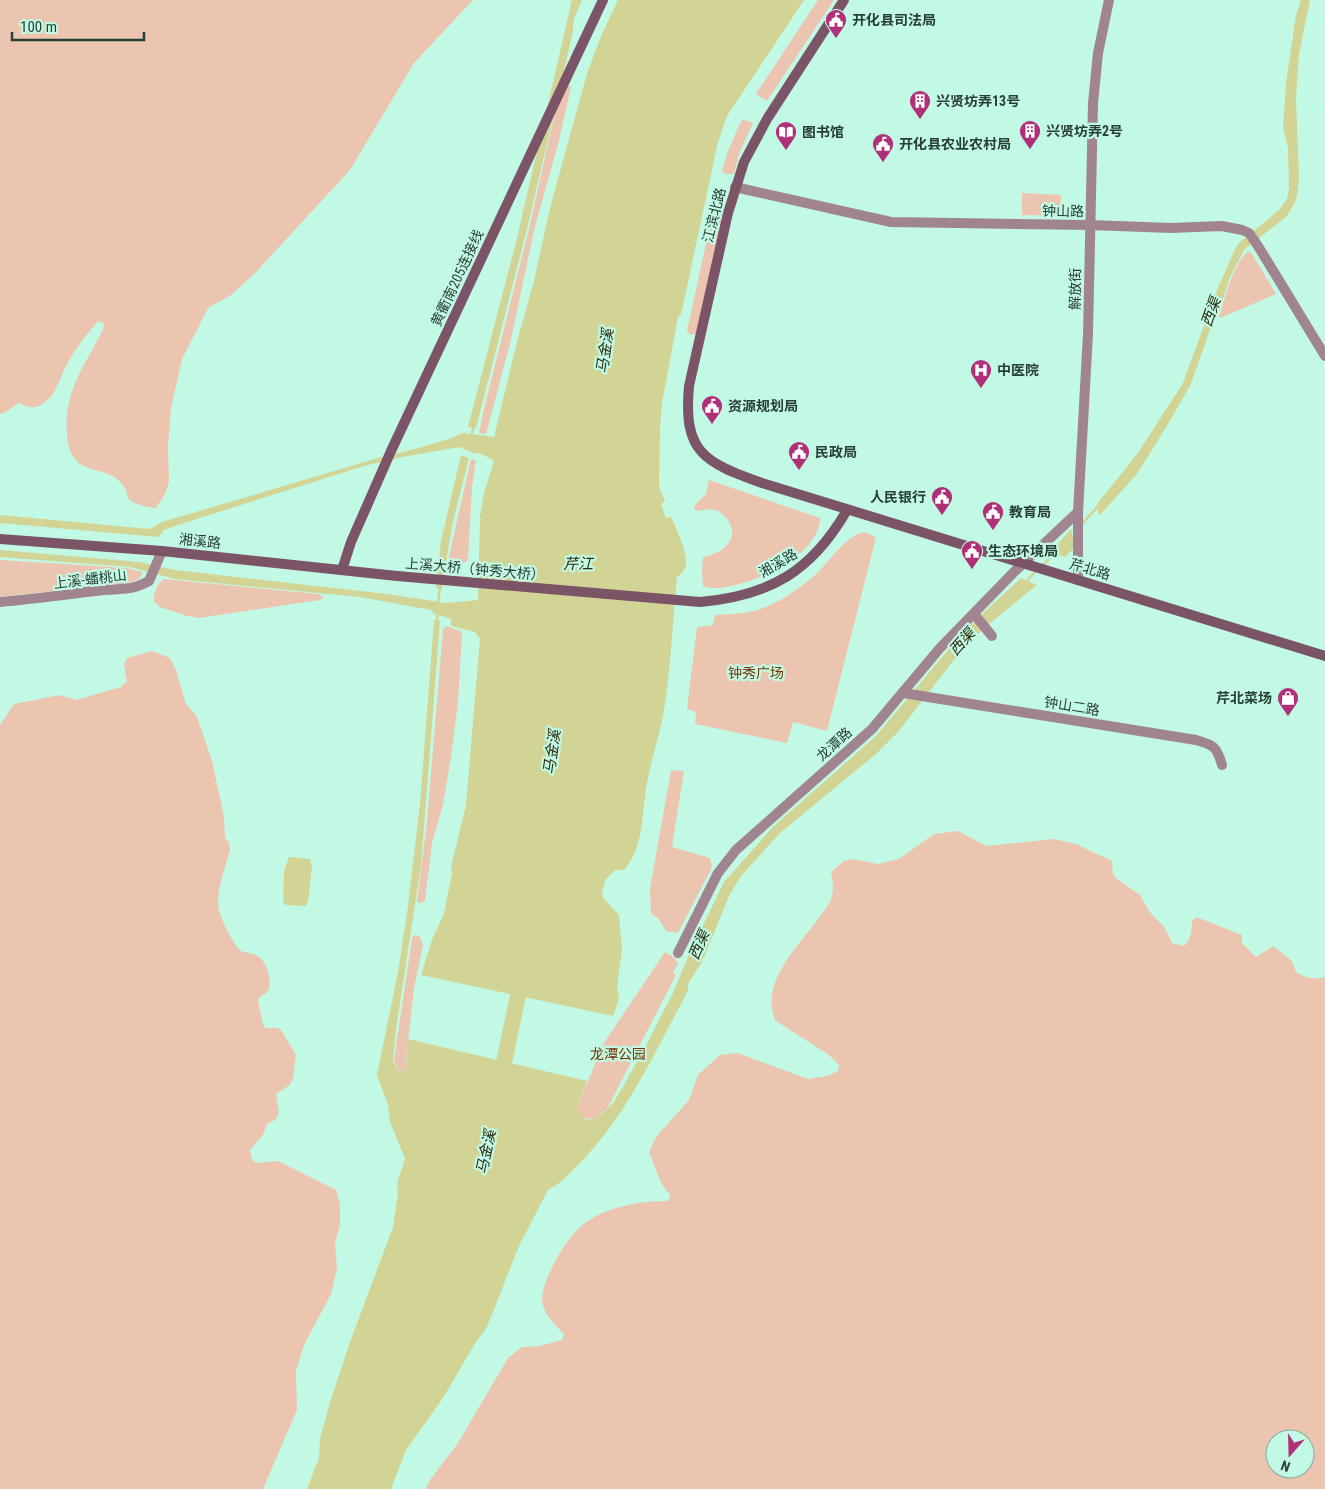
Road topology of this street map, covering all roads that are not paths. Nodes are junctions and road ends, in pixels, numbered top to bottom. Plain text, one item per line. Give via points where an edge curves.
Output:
1 (603, 0) edge
2 (844, 0) edge
3 (1109, 0) edge
4 (735, 187) junction
5 (1090, 225) junction
6 (1325, 356) edge
7 (707, 458) joint
8 (847, 510) junction
9 (1078, 512) junction
10 (0, 539) edge
11 (162, 551) junction
12 (1022, 564) junction
13 (342, 570) junction
14 (397, 576) joint
15 (1078, 580) junction
16 (0, 602) edge
17 (700, 602) joint
18 (974, 614) junction
19 (992, 636) dead end
20 (1325, 656) edge
21 (903, 693) junction
22 (1222, 765) dead end
23 (678, 952) dead end

1 - 13 main road, 黄衢南205连接线 via 391,451
2 - 4 main road, 江滨北路 via 754,141
3 - 5 street, 解放街 via 1098,53 1093,104
4 - 5 street, 钟山路 via 892,222
4 - 7 main road, 江滨北路 via 689,386 687,410 690,432
5 - 6 street, 钟山路 via 1222,226 1249,233
5 - 9 street, 解放街 via 1088,334
7 - 8 main road, 芹北路 via 753,480
8 - 12 main road, 芹北路
8 - 17 main road, 湘溪路 via 824,545 794,573 772,586 745,595
9 - 12 street, 龙潭路
9 - 15 street, 解放街
10 - 11 main road, 湘溪路
11 - 13 main road, 湘溪路
11 - 16 street, 上溪-蟠桃山 via 149,581 128,590
12 - 15 main road, 芹北路
12 - 18 street, 龙潭路
13 - 14 main road, 湘溪路
14 - 17 main road, 上溪大桥（钟秀大桥）
15 - 20 main road, 芹北路
18 - 19 street
18 - 21 street, 龙潭路 via 940,648
21 - 22 street, 钟山二路 via 1196,740 1218,750
21 - 23 street, 龙潭路 via 872,729 736,850 718,873

